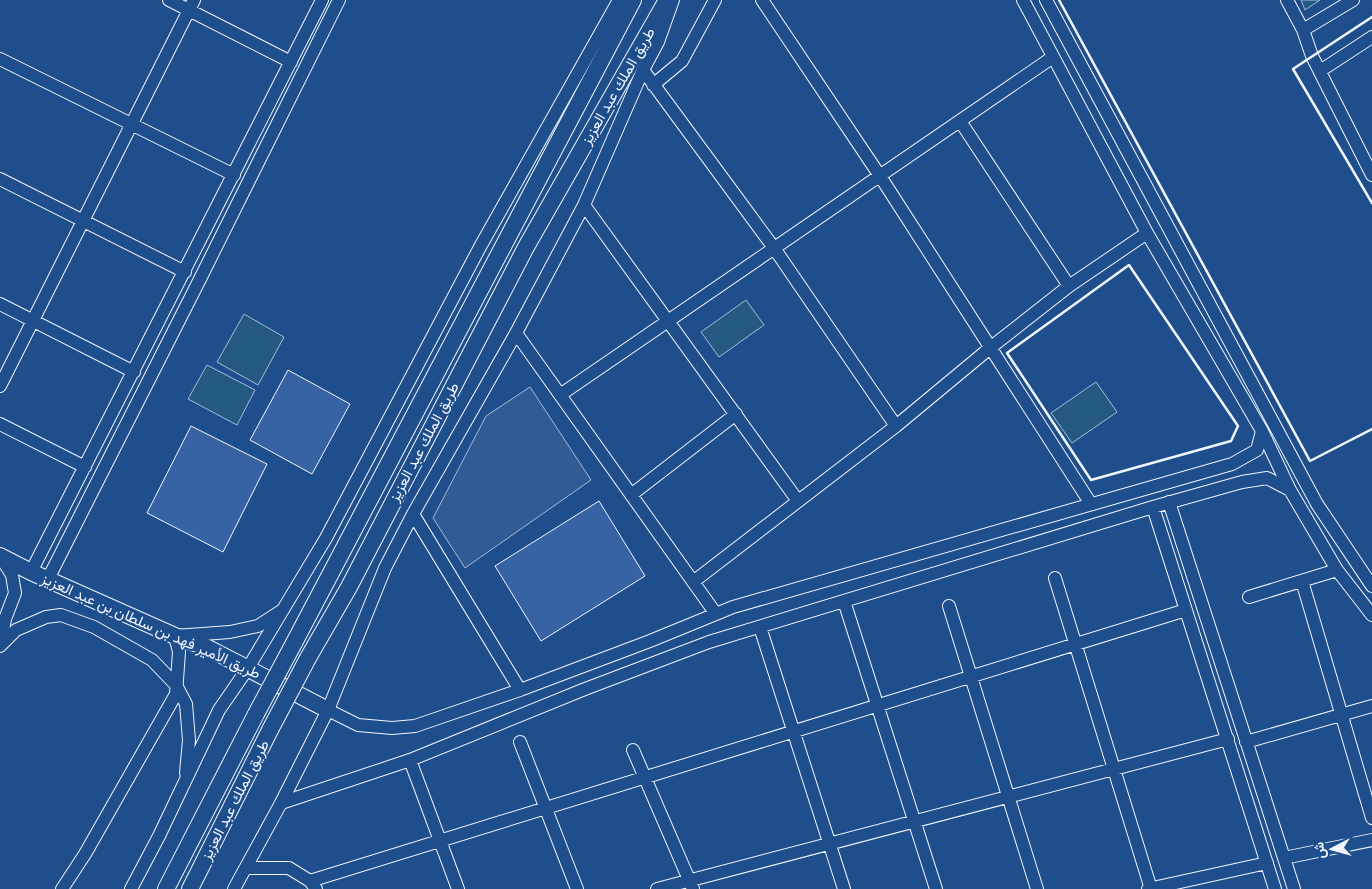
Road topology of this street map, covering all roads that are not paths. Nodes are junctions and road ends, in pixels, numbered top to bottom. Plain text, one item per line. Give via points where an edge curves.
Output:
1 (169, 0) edge
2 (322, 0) edge
3 (339, 0) edge
4 (620, 0) edge
5 (633, 0) edge
6 (668, 0) edge
7 (673, 0) edge
8 (715, 0) edge
9 (1023, 0) edge
10 (1046, 0) edge
11 (1288, 0) edge
12 (1353, 0) edge
13 (766, 2) edge
14 (191, 5) edge
15 (1304, 30) junction
16 (1372, 37) edge
17 (1053, 57) junction
18 (0, 59) edge
19 (291, 62) junction
20 (643, 70) junction
21 (1320, 71) junction
22 (653, 85) junction
23 (960, 120) junction
24 (132, 124) junction
25 (1372, 173) edge
26 (234, 175) junction
27 (880, 176) junction
28 (0, 179) edge
29 (584, 205) junction
30 (83, 221) junction
31 (1147, 233) junction
32 (774, 248) junction
33 (185, 272) junction
34 (1069, 286) junction
35 (0, 304) edge
36 (33, 320) junction
37 (668, 321) junction
38 (516, 333) junction
39 (990, 348) junction
40 (134, 372) junction
41 (0, 386) edge
42 (560, 394) junction
43 (736, 414) junction
44 (0, 424) edge
45 (896, 426) junction
46 (1262, 431) junction
47 (85, 467) junction
48 (1290, 490) junction
49 (631, 495) junction
50 (798, 501) junction
51 (1169, 502) junction
52 (1091, 504) junction
53 (1154, 507) junction
54 (413, 514) junction
55 (0, 556) edge
56 (1337, 570) junction
57 (31, 572) junction
58 (1055, 578) dead end
59 (48, 579) junction
60 (1302, 581) junction
61 (693, 582) junction
62 (1372, 586) edge
63 (1249, 597) dead end
64 (844, 601) junction
65 (949, 606) dead end
66 (283, 610) junction
67 (1186, 610) junction
68 (716, 614) junction
69 (1372, 615) edge
70 (760, 626) junction
71 (175, 636) junction
72 (1, 644) edge
73 (1075, 644) junction
74 (248, 668) junction
75 (971, 676) junction
76 (176, 685) junction
77 (520, 690) junction
78 (878, 705) junction
79 (1372, 706) edge
80 (328, 710) junction
81 (1342, 715) junction
82 (793, 731) junction
83 (1228, 739) junction
84 (520, 742) dead end
85 (1246, 742) junction
86 (634, 750) dead end
87 (410, 760) junction
88 (1114, 769) junction
89 (645, 777) junction
90 (185, 782) junction
91 (1008, 797) junction
92 (281, 804) junction
93 (546, 808) junction
94 (1372, 818) edge
95 (915, 821) junction
96 (1372, 840) edge
97 (440, 841) junction
98 (829, 844) junction
99 (1284, 858) junction
100 (1267, 863) junction
101 (246, 868) junction
102 (313, 885) edge
103 (691, 885) edge
104 (62, 889) edge
105 (131, 889) edge
106 (166, 889) edge
107 (190, 889) edge
108 (234, 889) edge
109 (458, 889) edge
110 (577, 889) edge
111 (657, 889) edge
112 (844, 889) edge
113 (936, 889) edge
114 (1037, 889) edge
115 (1150, 889) edge
116 (1275, 889) edge
117 (1294, 889) edge

1 - 14 street
2 - 19 street
3 - 59 street
4 - 66 street via 480,247 326,538
5 - 106 main road, bridge
6 - 107 main road, طريق الملك عبد العزيز, bridge via 526,247 349,587 271,728
7 - 20 street via 658,42
8 - 22 street via 682,61
9 - 17 street
10 - 62 street via 1317,504
11 - 15 street
12 - 15 street
13 - 27 street
14 - 19 street
14 - 24 street
15 - 21 street
16 - 21 street
17 - 23 street
17 - 31 street
18 - 24 street
19 - 26 street
20 - 22 street
20 - 29 street
21 - 25 street
22 - 32 street
23 - 27 street
23 - 34 street
24 - 26 street
24 - 30 street
26 - 33 street
27 - 32 street
27 - 39 street
28 - 30 street
29 - 37 street
29 - 38 street
30 - 33 street
30 - 36 street
31 - 34 street
31 - 46 street
32 - 37 street
32 - 45 street
33 - 40 street
34 - 39 street
35 - 36 street
36 - 40 street
36 - 41 street
37 - 42 street
37 - 43 street
38 - 42 street
38 - 54 street
39 - 45 street
39 - 52 street
40 - 47 street
42 - 49 street
43 - 49 street
43 - 50 street
44 - 47 street
45 - 50 street
46 - 48 street
46 - 52 street via 1257,450 1232,464
47 - 57 street
48 - 51 street via 1266,478
48 - 56 street
49 - 61 street
50 - 61 street
51 - 53 street
51 - 85 street
52 - 68 street
53 - 64 street
53 - 67 street
54 - 77 street
54 - 80 street via 385,568
55 - 57 main road, طريق الأمير فهد بن سلطان بن عبد العزيز
55 - 72 street via 12,575 15,593
56 - 60 street
56 - 69 street
57 - 59 main road, طريق الأمير فهد بن سلطان بن عبد العزيز
58 - 73 street
59 - 71 main road, طريق الأمير فهد بن سلطان بن عبد العزيز
60 - 63 street
60 - 81 street
61 - 68 street
64 - 70 street
64 - 78 street
65 - 75 street
66 - 71 street via 258,626 230,632
66 - 74 street
67 - 73 street
67 - 83 street
68 - 77 street
70 - 82 street
70 - 87 street via 709,642
71 - 74 main road, طريق الأمير فهد بن سلطان بن عبد العزيز
71 - 76 street via 179,652
72 - 76 street via 16,630 46,617 61,615 94,627 152,660
73 - 75 street
73 - 88 street
74 - 80 main road, طريق الأمير فهد بن سلطان بن عبد العزيز
74 - 90 street via 219,710
75 - 78 street
75 - 91 street
76 - 90 street via 186,704 189,740
76 - 104 street via 176,694
77 - 80 street via 416,726 392,728 358,724
78 - 82 street
78 - 95 street
79 - 81 street
80 - 92 street
81 - 85 street
81 - 94 street
82 - 89 street
82 - 98 street
83 - 88 street
83 - 100 street
84 - 93 street
85 - 99 street
86 - 89 street
87 - 92 street
87 - 97 street
88 - 91 street
88 - 115 street
89 - 93 street
89 - 103 street
90 - 105 street
91 - 95 street
91 - 114 street
92 - 101 street
93 - 97 street
93 - 110 street
95 - 98 street
95 - 113 street
96 - 99 street
97 - 102 street
97 - 109 street
98 - 103 street
98 - 112 street
99 - 117 street
100 - 115 street
100 - 116 street
101 - 102 street via 289,868
101 - 108 street
103 - 111 street

